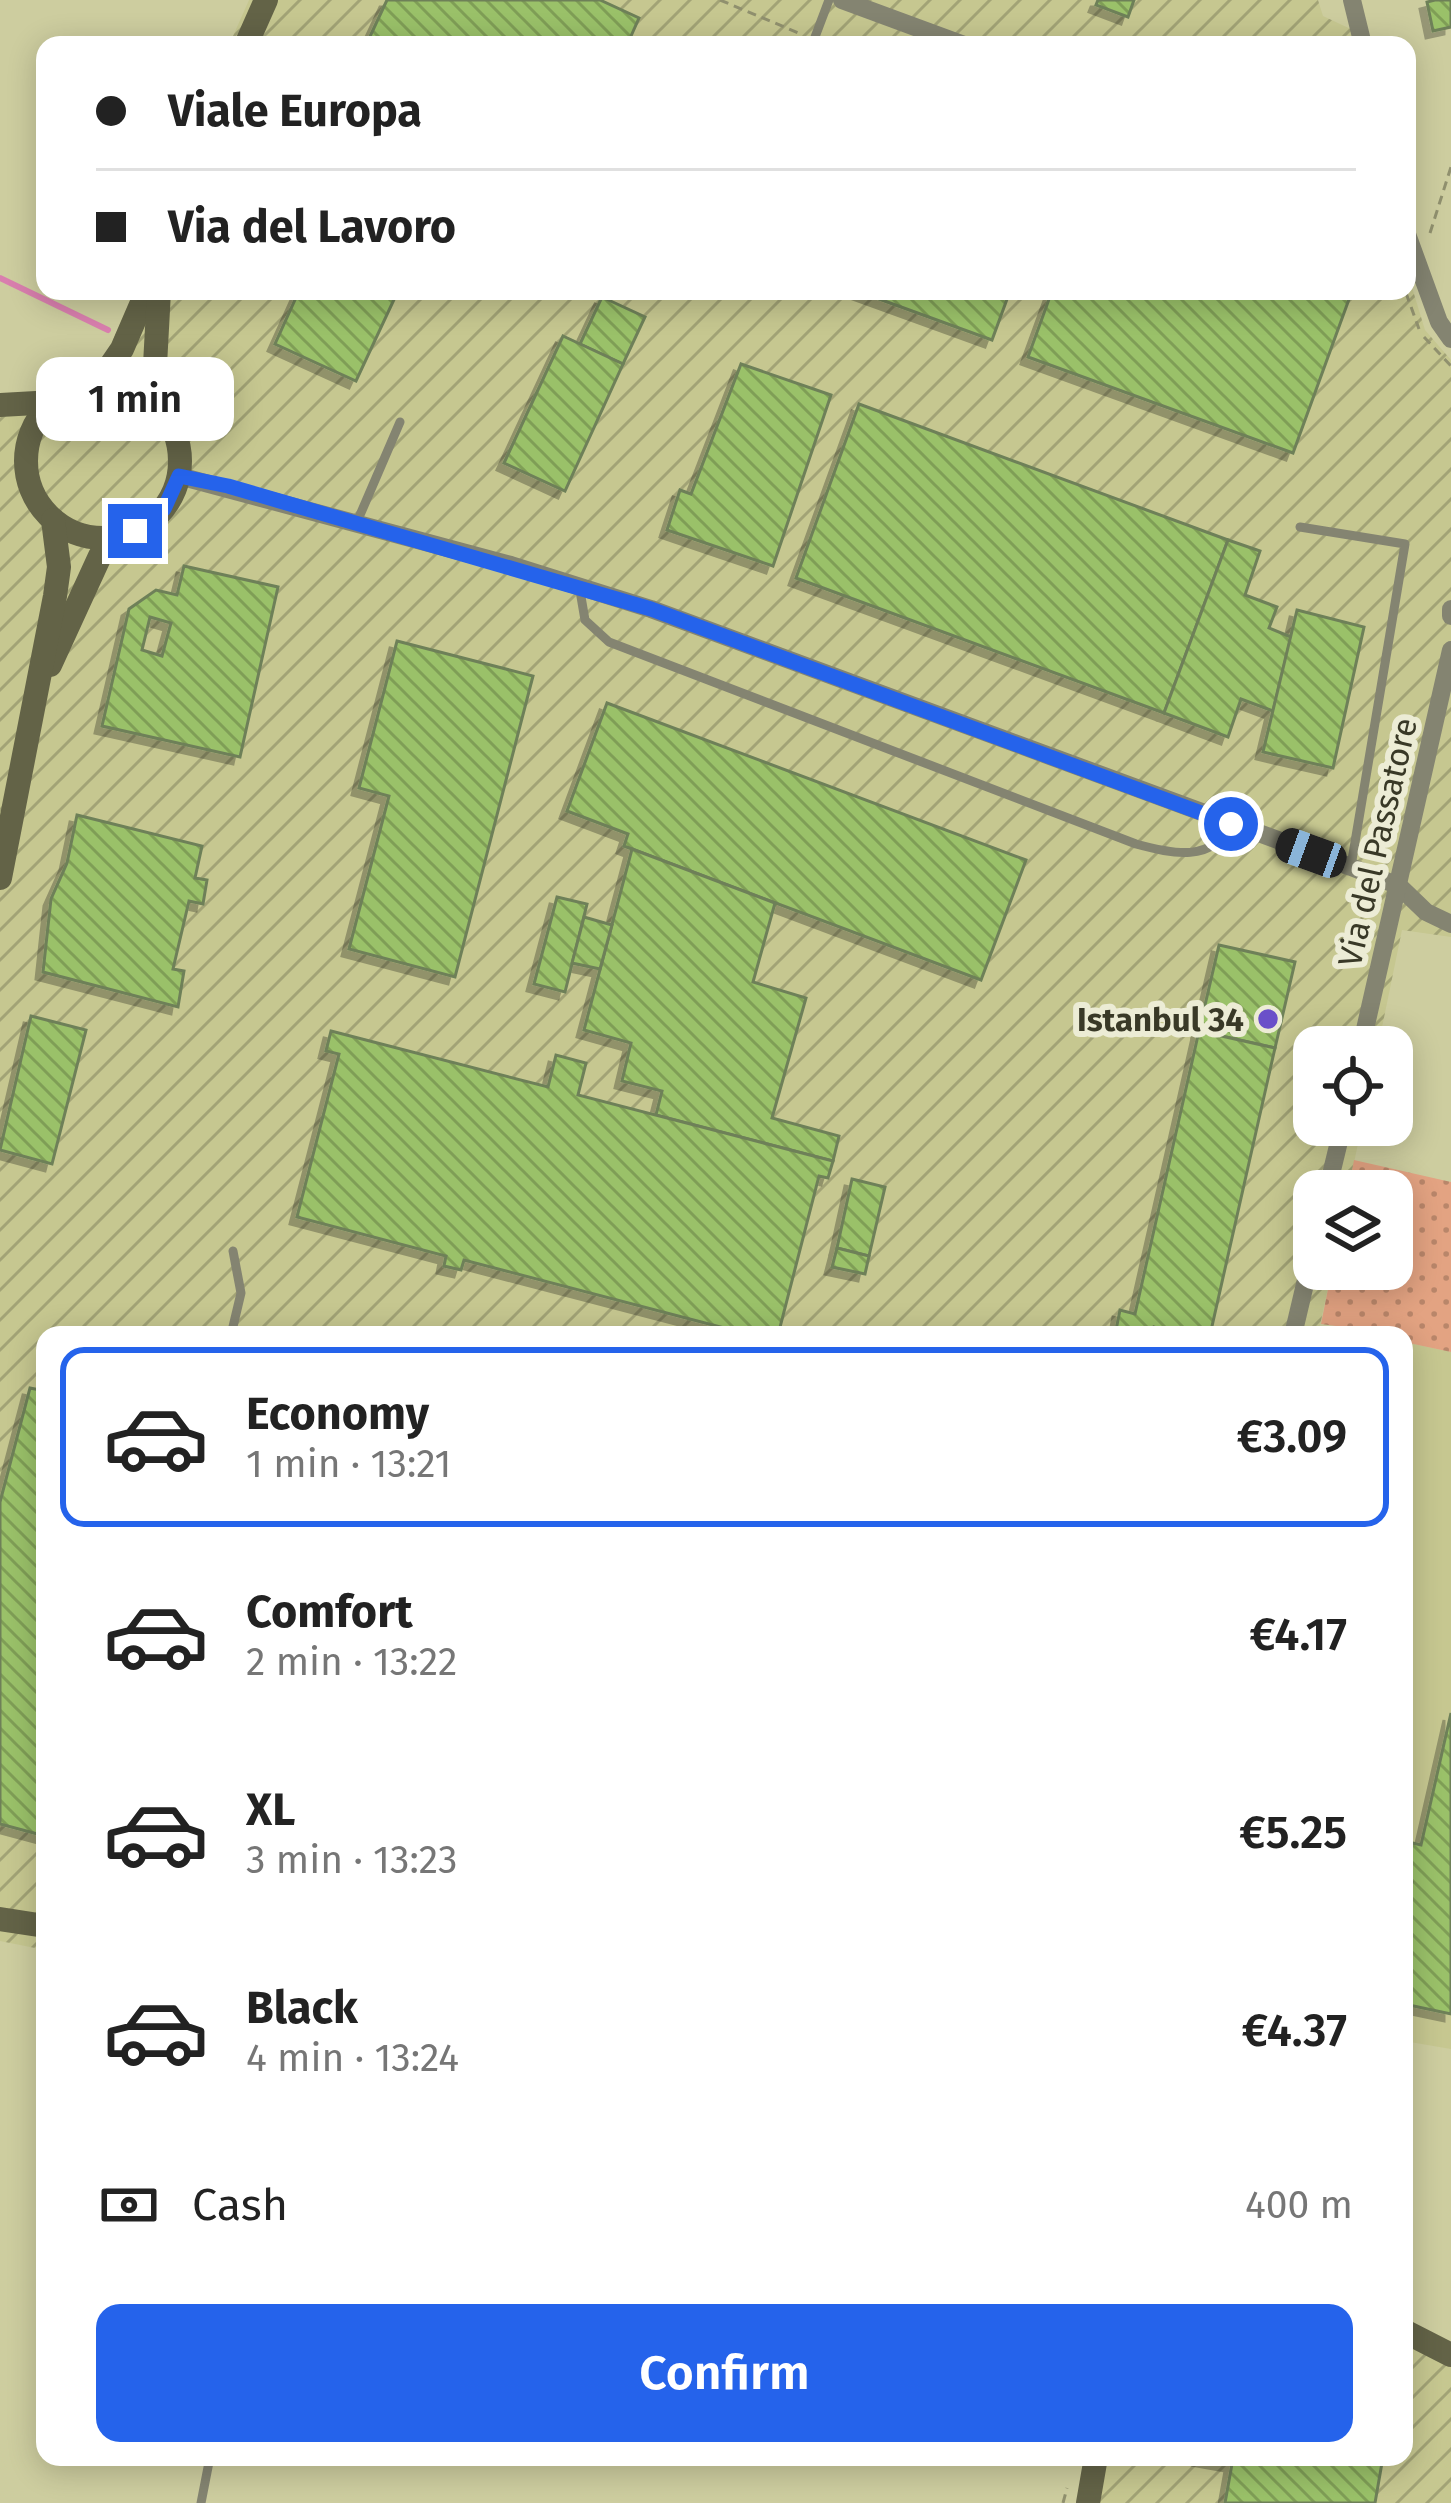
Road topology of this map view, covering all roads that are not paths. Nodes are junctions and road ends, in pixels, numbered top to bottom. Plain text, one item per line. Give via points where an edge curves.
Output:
1 (266, 0) edge
2 (830, 0) edge
3 (842, 0) edge
4 (1352, 0) edge
5 (250, 36) edge
6 (815, 36) edge
7 (940, 36) edge
8 (1361, 36) edge
9 (1416, 254) edge
10 (143, 300) edge
11 (159, 300) edge
12 (1451, 339) edge
13 (98, 384) junction
14 (54, 402) junction
15 (153, 402) junction
16 (0, 406) edge
17 (400, 422) dead end
18 (0, 448) edge
19 (179, 476) junction
20 (28, 478) junction
21 (53, 520) junction
22 (357, 522) junction
23 (1300, 527) dead end
24 (117, 537) junction
25 (579, 586) junction
26 (1451, 650) edge
27 (41, 683) junction
28 (1231, 824) junction
29 (1351, 867) junction
30 (0, 878) edge
31 (1399, 886) junction
32 (1451, 924) edge
33 (1366, 1026) edge
34 (233, 1251) dead end
35 (1304, 1290) edge
36 (233, 1326) edge
37 (1295, 1326) edge
38 (6, 1917) edge
39 (36, 1925) edge
40 (1413, 2336) edge
41 (1451, 2355) edge
42 (208, 2466) edge
43 (1094, 2466) edge
44 (201, 2503) edge
45 (1088, 2503) edge

1 - 5 main road
2 - 6 lane
3 - 7 street
4 - 8 street
9 - 12 street
10 - 13 main road
11 - 15 main road
13 - 14 main road
13 - 15 main road
14 - 16 main road
14 - 20 main road via 30,437
15 - 19 main road via 176,435
17 - 22 lane
18 - 20 main road
19 - 22 street
19 - 24 main road via 164,509
20 - 21 main road
21 - 24 main road via 83,535
21 - 27 main road via 59,567
22 - 25 street
23 - 29 lane, Via del Passatore via 1405,544
24 - 27 main road via 100,556
25 - 28 street
25 - 28 lane via 585,620 598,637 1136,844 1203,851 1222,842
26 - 31 street, Via del Passatore
27 - 30 main road
28 - 29 street
29 - 31 street
31 - 32 street
31 - 33 street, Via del Passatore
34 - 36 lane via 241,1293
35 - 37 street
38 - 39 main road
40 - 41 main road
42 - 44 lane
43 - 45 main road

